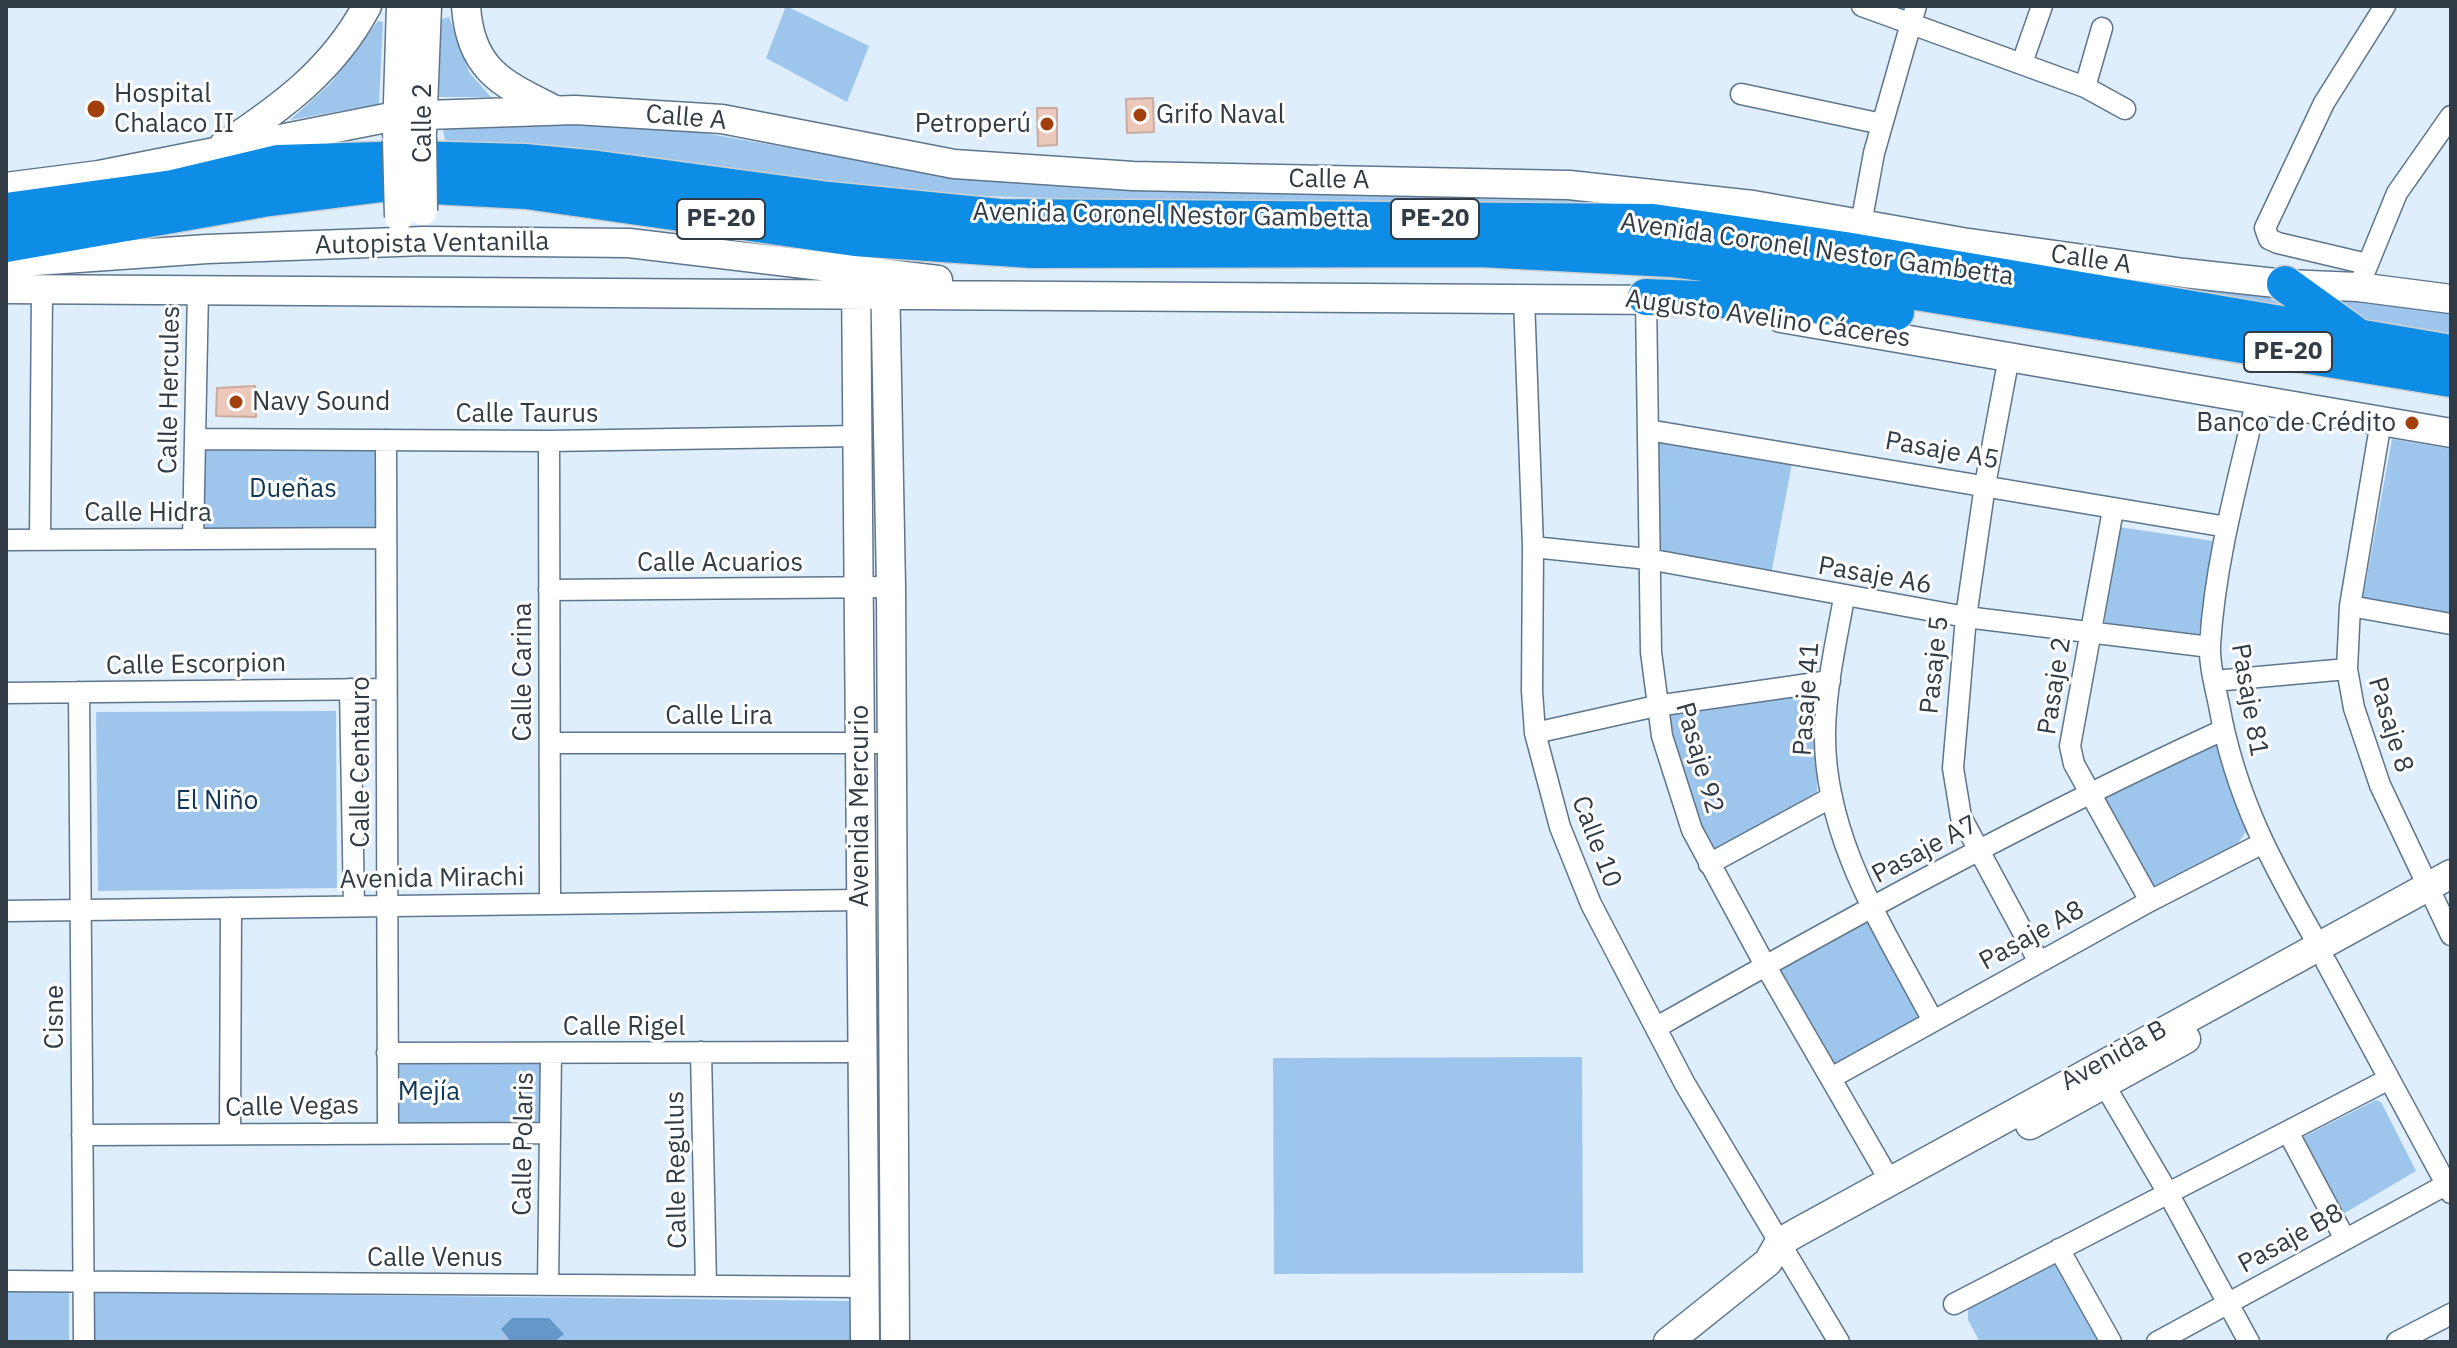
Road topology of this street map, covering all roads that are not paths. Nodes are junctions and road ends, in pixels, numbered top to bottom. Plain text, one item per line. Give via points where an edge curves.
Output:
1 (367, 6) edge
2 (401, 6) edge
3 (427, 6) edge
4 (466, 6) edge
5 (1862, 6) edge
6 (2042, 6) edge
7 (2385, 6) edge
8 (1913, 15) edge
9 (2102, 28) dead end
10 (2022, 63) junction
11 (2085, 87) junction
12 (1741, 94) dead end
13 (2125, 109) dead end
14 (558, 111) junction
15 (2451, 116) edge
16 (1882, 124) junction
17 (211, 154) junction
18 (411, 176) junction
19 (6, 187) edge
20 (6, 211) edge
21 (1861, 224) junction
22 (6, 244) edge
23 (6, 263) edge
24 (2363, 276) junction
25 (856, 281) junction
26 (885, 283) junction
27 (2285, 284) junction
28 (6, 289) edge
29 (42, 289) junction
30 (198, 290) junction
31 (1646, 297) junction
32 (1524, 298) junction
33 (2451, 299) edge
34 (2125, 327) junction
35 (2361, 338) junction
36 (2451, 353) edge
37 (2009, 357) junction
38 (2451, 379) edge
39 (2257, 399) junction
40 (2381, 421) junction
41 (1648, 430) junction
42 (2451, 433) edge
43 (859, 436) junction
44 (195, 439) junction
45 (386, 440) junction
46 (549, 441) junction
47 (1985, 485) junction
48 (2113, 510) junction
49 (2227, 527) junction
50 (386, 538) junction
51 (193, 539) junction
52 (6, 540) edge
53 (40, 540) junction
54 (1533, 547) junction
55 (1648, 559) junction
56 (891, 587) junction
57 (861, 588) junction
58 (549, 590) junction
59 (1844, 598) junction
60 (2350, 606) junction
61 (1966, 617) junction
62 (2451, 624) edge
63 (2090, 633) junction
64 (2210, 647) junction
65 (2347, 669) junction
66 (1830, 681) junction
67 (2214, 681) junction
68 (350, 689) junction
69 (386, 689) junction
70 (79, 692) junction
71 (6, 693) edge
72 (1656, 706) junction
73 (2223, 730) junction
74 (1535, 733) junction
75 (550, 743) junction
76 (860, 743) junction
77 (889, 743) junction
78 (2089, 791) junction
79 (1832, 797) junction
80 (2261, 844) junction
81 (1981, 850) junction
82 (1709, 864) junction
83 (2441, 889) edge
84 (859, 900) junction
85 (2150, 901) junction
86 (550, 904) junction
87 (354, 906) junction
88 (387, 906) junction
89 (1872, 907) junction
90 (231, 908) junction
91 (80, 910) junction
92 (6, 911) edge
93 (2451, 935) edge
94 (2322, 954) junction
95 (2039, 962) junction
96 (1765, 965) junction
97 (860, 976) junction
98 (894, 976) junction
99 (1933, 1021) junction
100 (1657, 1027) junction
101 (701, 1052) junction
102 (861, 1052) junction
103 (387, 1053) junction
104 (551, 1053) junction
105 (2098, 1076) junction
106 (1831, 1078) junction
107 (2389, 1079) junction
108 (388, 1132) junction
109 (2288, 1132) junction
110 (550, 1133) junction
111 (230, 1134) junction
112 (82, 1135) junction
113 (1890, 1181) junction
114 (2449, 1186) edge
115 (2168, 1193) junction
116 (2345, 1239) junction
117 (2059, 1249) junction
118 (1779, 1254) junction
119 (6, 1281) edge
120 (83, 1282) junction
121 (548, 1285) junction
122 (706, 1286) junction
123 (864, 1287) junction
124 (2228, 1303) junction
125 (1954, 1304) dead end
126 (2451, 1314) edge
127 (84, 1342) edge
128 (865, 1342) edge
129 (895, 1342) edge
130 (1668, 1342) edge
131 (1839, 1342) edge
132 (2111, 1342) edge
133 (2157, 1342) edge
134 (2249, 1342) edge
135 (2397, 1342) edge

1 - 17 street via 329,60 288,104
2 - 18 street
3 - 18 street, Calle 2
4 - 14 street via 475,44 491,74
5 - 8 street
6 - 10 street
7 - 24 street via 2324,103 2265,228 2269,239
8 - 10 street
8 - 16 street
9 - 11 street
10 - 11 street
11 - 13 street
12 - 16 street
14 - 18 street, Calle A
14 - 21 street, Calle A via 722,119 954,164 1133,176 1569,185 1753,205
15 - 24 street via 2397,193
16 - 21 street
17 - 18 street, Autopista Ventanilla
17 - 19 street, Autopista Ventanilla
18 - 20 highway, Autopista Ventanilla / PE-20 via 278,163 173,188
18 - 22 highway, Autopista Ventanilla / PE-20
18 - 23 street, Autopista Ventanilla via 207,249
18 - 25 street, Autopista Ventanilla via 629,243
18 - 34 highway, Avenida Coronel Nestor Gambetta / PE-20 via 855,238 1016,249 1480,249 1671,259 1873,285
18 - 35 highway, Avenida Coronel Nestor Gambetta / PE-20 via 524,162 999,217 1653,222
21 - 27 street, Calle A via 1978,245
24 - 27 street, Calle A
24 - 33 street, Calle A
25 - 26 street, Augusto Avelino Cáceres
25 - 30 street, Autopista Ventanilla
25 - 43 street, Avenida Mercurio
26 - 32 street, Augusto Avelino Cáceres via 1077,298
26 - 56 street, Avenida Mercurio
27 - 35 highway
28 - 29 street, Autopista Ventanilla
29 - 30 street, Autopista Ventanilla
29 - 53 street
30 - 44 street, Calle Hercules
31 - 32 street, Augusto Avelino Cáceres
31 - 34 highway via 1775,302 2035,329
31 - 37 street, Augusto Avelino Cáceres
31 - 41 street, Pasaje 92
32 - 54 street, Calle 10
34 - 38 highway, Avenida Coronel Nestor Gambetta / PE-20
35 - 36 highway, Avenida Coronel Nestor Gambetta / PE-20
37 - 39 street, Augusto Avelino Cáceres
37 - 47 street, Pasaje 5
39 - 40 street, Augusto Avelino Cáceres
39 - 49 street, Pasaje 81
40 - 42 street, Augusto Avelino Cáceres
40 - 60 street, Pasaje 8
41 - 47 street, Pasaje A5
41 - 55 street, Pasaje 92
43 - 46 street, Calle Taurus
43 - 57 street, Avenida Mercurio
44 - 45 street, Calle Taurus
44 - 51 street, Calle Hercules
45 - 46 street, Calle Taurus
45 - 50 street, Calle Centauro
46 - 58 street, Calle Carina
47 - 48 street, Pasaje A5
47 - 61 street, Pasaje 5
48 - 49 street, Pasaje A5
48 - 63 street, Pasaje 2
49 - 64 street, Pasaje 81
50 - 51 street, Calle Hidra
50 - 69 street, Calle Centauro
51 - 53 street, Calle Hidra
52 - 53 street, Calle Hidra
54 - 55 street, Pasaje A6
54 - 74 street, Calle 10
55 - 59 street, Pasaje A6
55 - 72 street, Pasaje 92
56 - 57 street, Calle Acuarios
56 - 77 street, Avenida Mercurio
57 - 58 street, Calle Acuarios
57 - 76 street, Avenida Mercurio
58 - 75 street, Calle Carina
59 - 61 street, Pasaje A6
59 - 66 street, Pasaje 41
60 - 62 street
60 - 65 street, Pasaje 8
61 - 63 street, Pasaje A6
61 - 81 street, Pasaje 5 via 1953,768 1961,817
63 - 64 street, Pasaje A6
63 - 78 street, Pasaje 2 via 2070,746
64 - 67 street, Pasaje 81
65 - 67 street
65 - 83 street, Pasaje 8 via 2370,756
66 - 72 street
66 - 79 street, Pasaje 41 via 1825,730
67 - 73 street, Pasaje 81
68 - 69 street, Calle Escorpion
68 - 70 street, Calle Escorpion
68 - 87 street
69 - 88 street, Calle Centauro
70 - 71 street, Calle Escorpion
70 - 91 street, Cisne
72 - 74 street
72 - 82 street, Pasaje 92 via 1675,784
73 - 78 street, Pasaje A7
73 - 80 street, Pasaje 81
74 - 100 street, Calle 10 via 1574,867
75 - 76 street, Calle Lira
75 - 86 street, Calle Carina
76 - 77 street, Calle Lira
76 - 84 street, Avenida Mercurio
77 - 98 street, Avenida Mercurio
78 - 81 street, Pasaje A7
78 - 85 street, Pasaje 2
79 - 82 street
79 - 89 street, Pasaje 41 via 1849,859
80 - 85 street, Pasaje A8
80 - 94 street, Pasaje 81
81 - 89 street, Pasaje A7
81 - 95 street, Pasaje 5
82 - 96 street, Pasaje 92
83 - 93 street, Pasaje 8
83 - 94 street, Avenida B
84 - 86 street, Avenida Mirachi
84 - 97 street, Avenida Mercurio
85 - 95 street, Pasaje A8
86 - 88 street, Avenida Mirachi
87 - 88 street, Avenida Mirachi
87 - 90 street, Avenida Mirachi
88 - 103 street, Calle Centauro
89 - 96 street, Pasaje A7
89 - 99 street, Pasaje 41
90 - 91 street, Avenida Mirachi
90 - 111 street
91 - 92 street, Avenida Mirachi
91 - 112 street, Cisne
94 - 105 street, Avenida B
94 - 107 street, Pasaje 81
95 - 99 street, Pasaje A8
96 - 100 street, Pasaje A7
96 - 106 street, Pasaje 92
97 - 98 street
97 - 102 street, Avenida Mercurio
98 - 129 street, Avenida Mercurio
99 - 106 street, Pasaje A8
100 - 118 street, Calle 10
101 - 102 street, Calle Rigel
101 - 104 street, Calle Rigel
101 - 122 street, Calle Regulus
102 - 123 street, Avenida Mercurio
103 - 104 street, Calle Rigel
103 - 108 street, Calle Centauro
104 - 110 street, Calle Polaris
105 - 113 street, Avenida B
105 - 115 street
105 - 118 street, Avenida B
106 - 113 street, Pasaje 92
107 - 109 street
107 - 114 street, Pasaje 81
108 - 110 street, Calle Vegas
108 - 111 street, Calle Vegas
109 - 115 street
109 - 116 street
110 - 121 street, Calle Polaris
111 - 112 street, Calle Vegas
112 - 120 street, Cisne
113 - 118 street, Avenida B
114 - 116 street, Pasaje B8
115 - 117 street
115 - 124 street
116 - 124 street, Pasaje B8
117 - 125 street
117 - 132 street
118 - 130 street
118 - 131 street, Calle 10
119 - 120 street, Calle Venus
120 - 121 street, Calle Venus
120 - 127 street, Cisne
121 - 122 street, Calle Venus
122 - 123 street, Calle Venus
123 - 128 street, Avenida Mercurio
124 - 133 street, Pasaje B8
124 - 134 street
126 - 135 street

